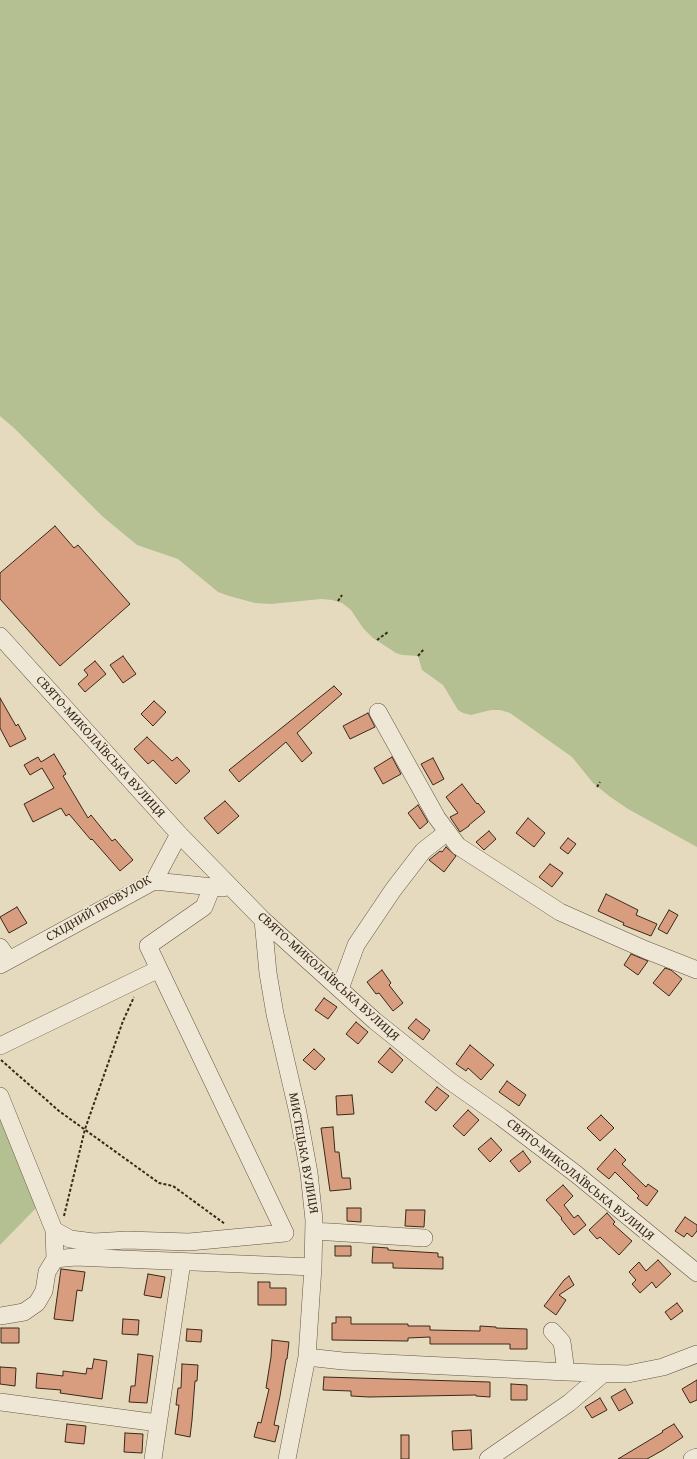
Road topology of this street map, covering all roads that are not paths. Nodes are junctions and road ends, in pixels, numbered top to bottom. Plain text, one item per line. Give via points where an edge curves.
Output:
1 (0, 636) edge
2 (378, 712) dead end
3 (447, 832) junction
4 (179, 834) junction
5 (154, 881) junction
6 (212, 887) junction
7 (232, 889) junction
8 (263, 920) junction
9 (3, 957) edge
10 (158, 969) junction
11 (697, 970) edge
12 (340, 989) junction
13 (0, 1046) edge
14 (0, 1096) edge
15 (57, 1231) junction
16 (314, 1231) junction
17 (424, 1238) dead end
18 (55, 1259) junction
19 (182, 1262) junction
20 (313, 1267) junction
21 (697, 1273) edge
22 (0, 1316) edge
23 (552, 1331) dead end
24 (697, 1354) edge
25 (307, 1357) junction
26 (566, 1372) junction
27 (604, 1373) junction
28 (0, 1402) edge
29 (158, 1423) junction
30 (697, 1457) edge
31 (153, 1459) edge
32 (287, 1459) edge
33 (488, 1459) edge
34 (692, 1459) edge

1 - 4 street, СВЯТО-МИКОЛАЇВСЬКА ВУЛИЦЯ
2 - 3 street
3 - 11 street via 458,846 560,912
3 - 12 street via 423,851 392,890 356,945
4 - 5 street, СХІДНИЙ ПРОВУЛОК
4 - 7 street, СВЯТО-МИКОЛАЇВСЬКА ВУЛИЦЯ
5 - 6 street
5 - 9 street, СХІДНИЙ ПРОВУЛОК
6 - 7 street
6 - 10 street via 204,907 148,946
7 - 8 street, СВЯТО-МИКОЛАЇВСЬКА ВУЛИЦЯ
8 - 12 street, СВЯТО-МИКОЛАЇВСЬКА ВУЛИЦЯ
8 - 16 street, МИСТЕЦЬКА ВУЛИЦЯ via 275,1014 309,1173
10 - 13 street
10 - 15 street via 285,1234 189,1242 94,1242 70,1239
12 - 21 street, СВЯТО-МИКОЛАЇВСЬКА ВУЛИЦЯ via 375,1021 445,1076 502,1116
14 - 15 street
15 - 18 street
16 - 17 street
16 - 20 street, МИСТЕЦЬКА ВУЛИЦЯ
18 - 19 street via 75,1257
18 - 22 street via 47,1272 44,1291 37,1303 24,1312
19 - 20 street
19 - 29 street
20 - 25 street, МИСТЕЦЬКА ВУЛИЦЯ
23 - 26 street via 562,1342
24 - 27 street via 663,1367 628,1374
25 - 26 street
25 - 32 street, МИСТЕЦЬКА ВУЛИЦЯ
26 - 27 street
27 - 33 street via 569,1403
28 - 29 street
29 - 31 street
30 - 34 street

